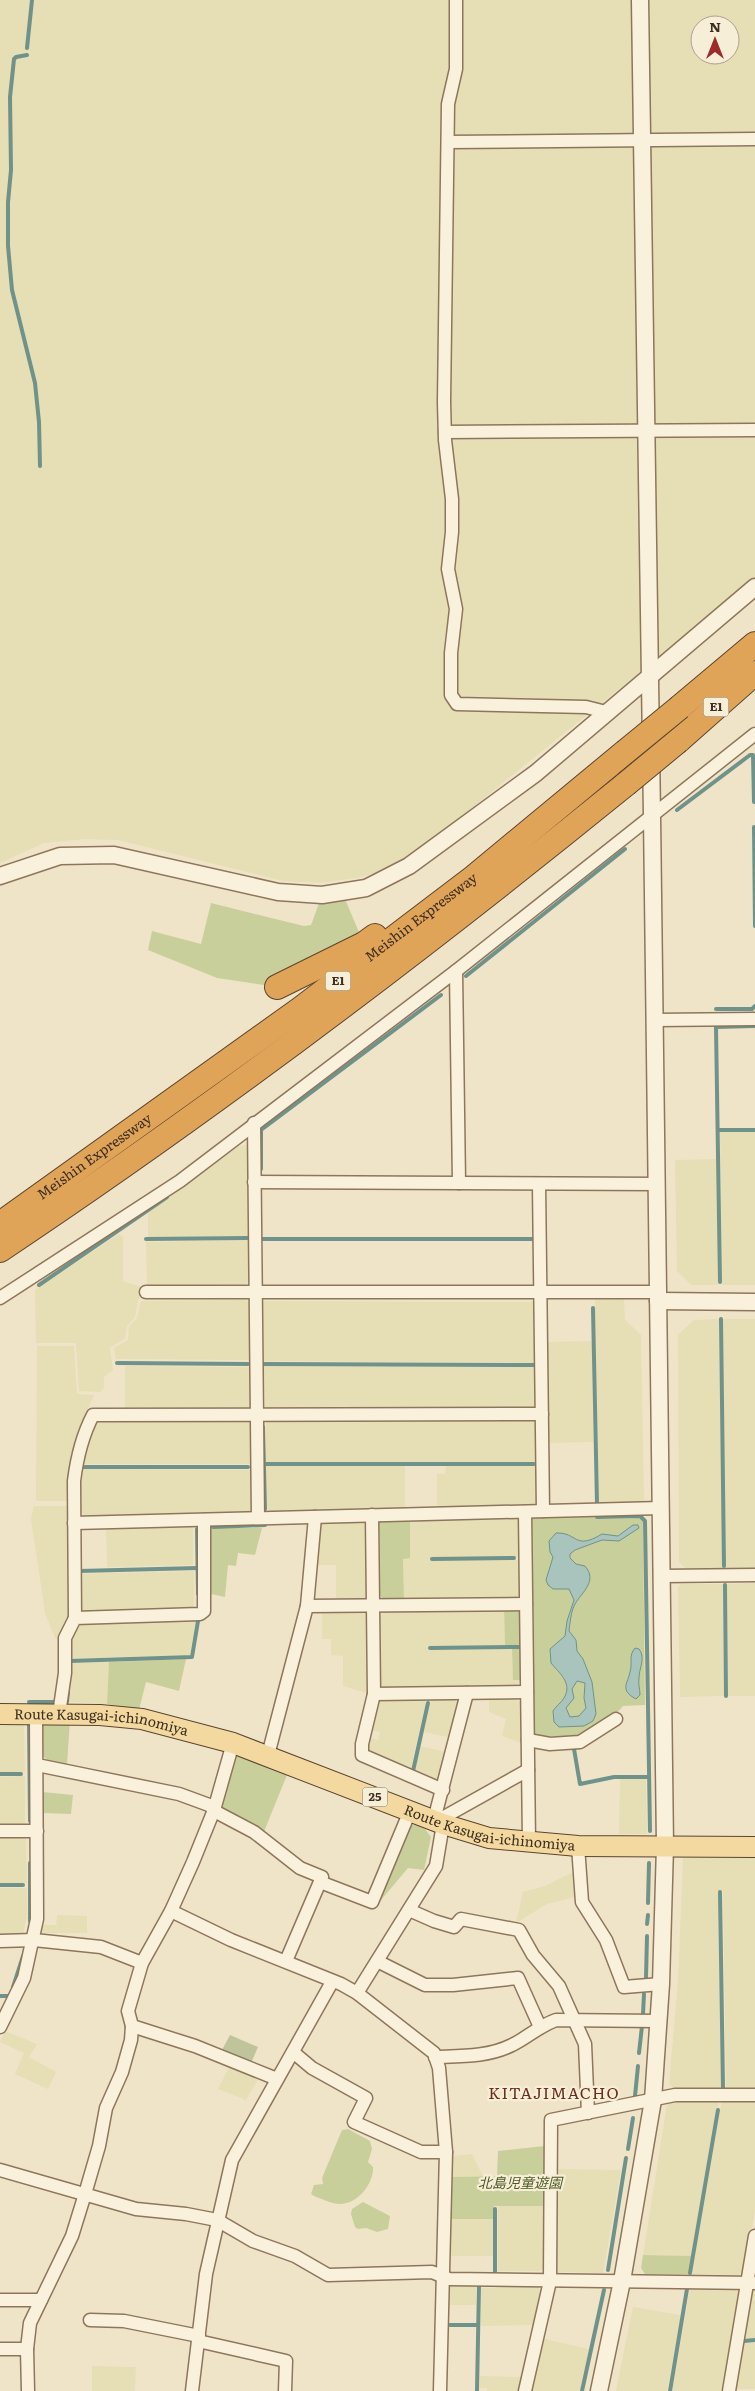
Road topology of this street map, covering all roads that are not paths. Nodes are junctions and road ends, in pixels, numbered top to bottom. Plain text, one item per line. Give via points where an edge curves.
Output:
1 (456, 0) edge
2 (640, 0) edge
3 (642, 140) junction
4 (755, 140) edge
5 (448, 142) junction
6 (755, 430) edge
7 (647, 431) junction
8 (445, 432) junction
9 (755, 587) edge
10 (755, 644) edge
11 (755, 673) edge
12 (650, 676) junction
13 (606, 712) junction
14 (754, 737) edge
15 (652, 816) junction
16 (0, 876) edge
17 (474, 877) junction
18 (456, 971) junction
19 (277, 987) dead end
20 (755, 1019) edge
21 (655, 1020) junction
22 (254, 1123) junction
23 (254, 1182) junction
24 (459, 1183) junction
25 (539, 1184) junction
26 (657, 1184) junction
27 (0, 1224) edge
28 (0, 1250) edge
29 (146, 1292) dead end
30 (256, 1292) junction
31 (540, 1292) junction
32 (658, 1297) junction
33 (0, 1298) edge
34 (755, 1302) edge
35 (542, 1414) junction
36 (257, 1415) junction
37 (661, 1508) junction
38 (543, 1511) junction
39 (525, 1512) junction
40 (372, 1515) junction
41 (315, 1517) junction
42 (258, 1518) junction
43 (204, 1520) junction
44 (74, 1523) junction
45 (755, 1574) edge
46 (662, 1576) junction
47 (526, 1604) junction
48 (307, 1606) junction
49 (373, 1606) junction
50 (75, 1618) junction
51 (527, 1692) junction
52 (467, 1693) junction
53 (374, 1694) junction
54 (0, 1714) edge
55 (36, 1714) junction
56 (59, 1714) junction
57 (616, 1719) dead end
58 (528, 1740) junction
59 (233, 1743) junction
60 (268, 1755) junction
61 (37, 1765) junction
62 (528, 1770) junction
63 (443, 1790) junction
64 (214, 1810) junction
65 (410, 1811) junction
66 (438, 1822) junction
67 (0, 1831) edge
68 (37, 1831) junction
69 (529, 1843) junction
70 (578, 1846) junction
71 (665, 1846) junction
72 (755, 1847) edge
73 (320, 1882) junction
74 (409, 1910) junction
75 (171, 1911) junction
76 (34, 1940) junction
77 (0, 1941) edge
78 (377, 1961) junction
79 (142, 1962) junction
80 (286, 1962) junction
81 (332, 1982) junction
82 (661, 1984) junction
83 (357, 1993) junction
84 (575, 2020) junction
85 (658, 2021) junction
86 (132, 2026) junction
87 (0, 2027) edge
88 (540, 2027) junction
89 (292, 2052) junction
90 (435, 2057) junction
91 (277, 2079) junction
92 (755, 2095) edge
93 (653, 2100) junction
94 (588, 2113) junction
95 (446, 2152) junction
96 (0, 2170) edge
97 (85, 2194) junction
98 (217, 2220) junction
99 (755, 2236) edge
100 (441, 2276) junction
101 (550, 2281) junction
102 (622, 2281) junction
103 (751, 2283) edge
104 (0, 2300) edge
105 (41, 2300) junction
106 (90, 2320) dead end
107 (199, 2338) junction
108 (27, 2348) junction
109 (0, 2349) edge
110 (28, 2391) edge
111 (192, 2391) edge
112 (285, 2391) edge
113 (440, 2391) edge
114 (525, 2391) edge
115 (599, 2391) edge
116 (729, 2391) edge

1 - 5 street via 456,69 448,104
2 - 3 street
3 - 4 street
3 - 5 street
3 - 7 street
5 - 8 street
6 - 7 street
7 - 8 street
7 - 12 street
8 - 13 street via 452,499 448,569 456,609 451,695 457,704 586,707
9 - 12 street
10 - 17 highway, Meishin Expressway / E1, bridge
11 - 28 highway, Meishin Expressway / E1, bridge via 540,854 190,1118
12 - 13 street
12 - 15 street
13 - 16 street via 536,773 416,861 366,888 322,895 278,892 114,856 91,854 60,856
14 - 15 street
15 - 18 street
15 - 21 street
17 - 19 highway via 432,894 364,944
17 - 27 highway, Meishin Expressway / E1 via 292,1016
18 - 22 street
18 - 24 street
20 - 21 street
21 - 26 street
22 - 23 street
22 - 33 street via 180,1181
23 - 24 street
23 - 30 street
24 - 25 street
25 - 26 street
25 - 31 street
26 - 32 street
29 - 30 street
30 - 31 street
30 - 36 street
31 - 32 street
31 - 35 street
32 - 34 street
32 - 37 street
35 - 36 street
35 - 38 street
36 - 42 street
36 - 44 street via 93,1415 76,1462
37 - 38 street
37 - 46 street
38 - 39 street
39 - 40 street
39 - 47 street
40 - 41 street
40 - 49 street
41 - 42 street
41 - 48 street
42 - 43 street
43 - 44 street
43 - 50 street via 204,1611 200,1614
44 - 50 street
45 - 46 street
46 - 71 street
47 - 49 street
47 - 51 street
48 - 49 street
48 - 60 street
49 - 53 street
50 - 56 street via 65,1638 65,1673
51 - 52 street
51 - 58 street
52 - 53 street
52 - 63 street
53 - 63 street via 362,1755
54 - 55 main road, Route Kasugai-ichinomiya / 25
55 - 56 main road, Route Kasugai-ichinomiya / 25
55 - 61 street
56 - 59 main road, Route Kasugai-ichinomiya / 25 via 142,1719
57 - 58 street via 580,1742 550,1744
58 - 62 street
59 - 60 main road, Route Kasugai-ichinomiya / 25
59 - 64 street
60 - 65 main road, Route Kasugai-ichinomiya / 25
61 - 64 street via 179,1794
61 - 68 street
62 - 66 street
62 - 69 street
63 - 66 street
64 - 73 street via 254,1832 300,1868 322,1877
64 - 75 street
65 - 66 main road, Route Kasugai-ichinomiya / 25
65 - 73 street via 372,1902
66 - 69 main road, Route Kasugai-ichinomiya / 25 via 489,1838
66 - 74 street via 436,1866
67 - 68 street
68 - 76 street
69 - 70 main road, Route Kasugai-ichinomiya / 25
70 - 71 main road, Route Kasugai-ichinomiya / 25
70 - 82 street via 582,1902 606,1940 624,1987
71 - 72 main road, Route Kasugai-ichinomiya / 25
71 - 82 street
73 - 80 street
74 - 78 street
74 - 84 street via 454,1927 461,1919 519,1930 533,1954 559,1986
75 - 79 street
75 - 80 street
76 - 77 street
76 - 79 street via 101,1947
76 - 87 street via 24,1978
78 - 83 street
78 - 88 street via 425,1985 518,1978
79 - 86 street via 128,2011
80 - 81 street
81 - 83 street
81 - 89 street
82 - 85 street
83 - 90 street via 413,2035
84 - 85 street
84 - 88 street via 556,2020
84 - 94 street via 585,2044
85 - 93 street
86 - 91 street via 196,2046
86 - 97 street via 122,2072 106,2108
88 - 90 street via 512,2046 483,2055
89 - 91 street
89 - 95 street via 312,2068 366,2098 354,2122 421,2152
90 - 95 street via 439,2068
91 - 98 street via 232,2160
92 - 93 street via 675,2095
93 - 94 street
93 - 102 street
94 - 101 street via 551,2120
95 - 100 street
96 - 97 street
97 - 98 street via 136,2209
97 - 105 street via 72,2236
98 - 100 street via 253,2242 296,2256 328,2275 432,2272
98 - 107 street via 206,2274
99 - 103 street
100 - 101 street via 449,2279
100 - 113 street
101 - 102 street
101 - 114 street
102 - 103 street
102 - 115 street
103 - 116 street
104 - 105 street
105 - 108 street via 30,2323
106 - 107 street via 124,2322
107 - 111 street
107 - 112 street via 286,2361
108 - 109 street
108 - 110 street

